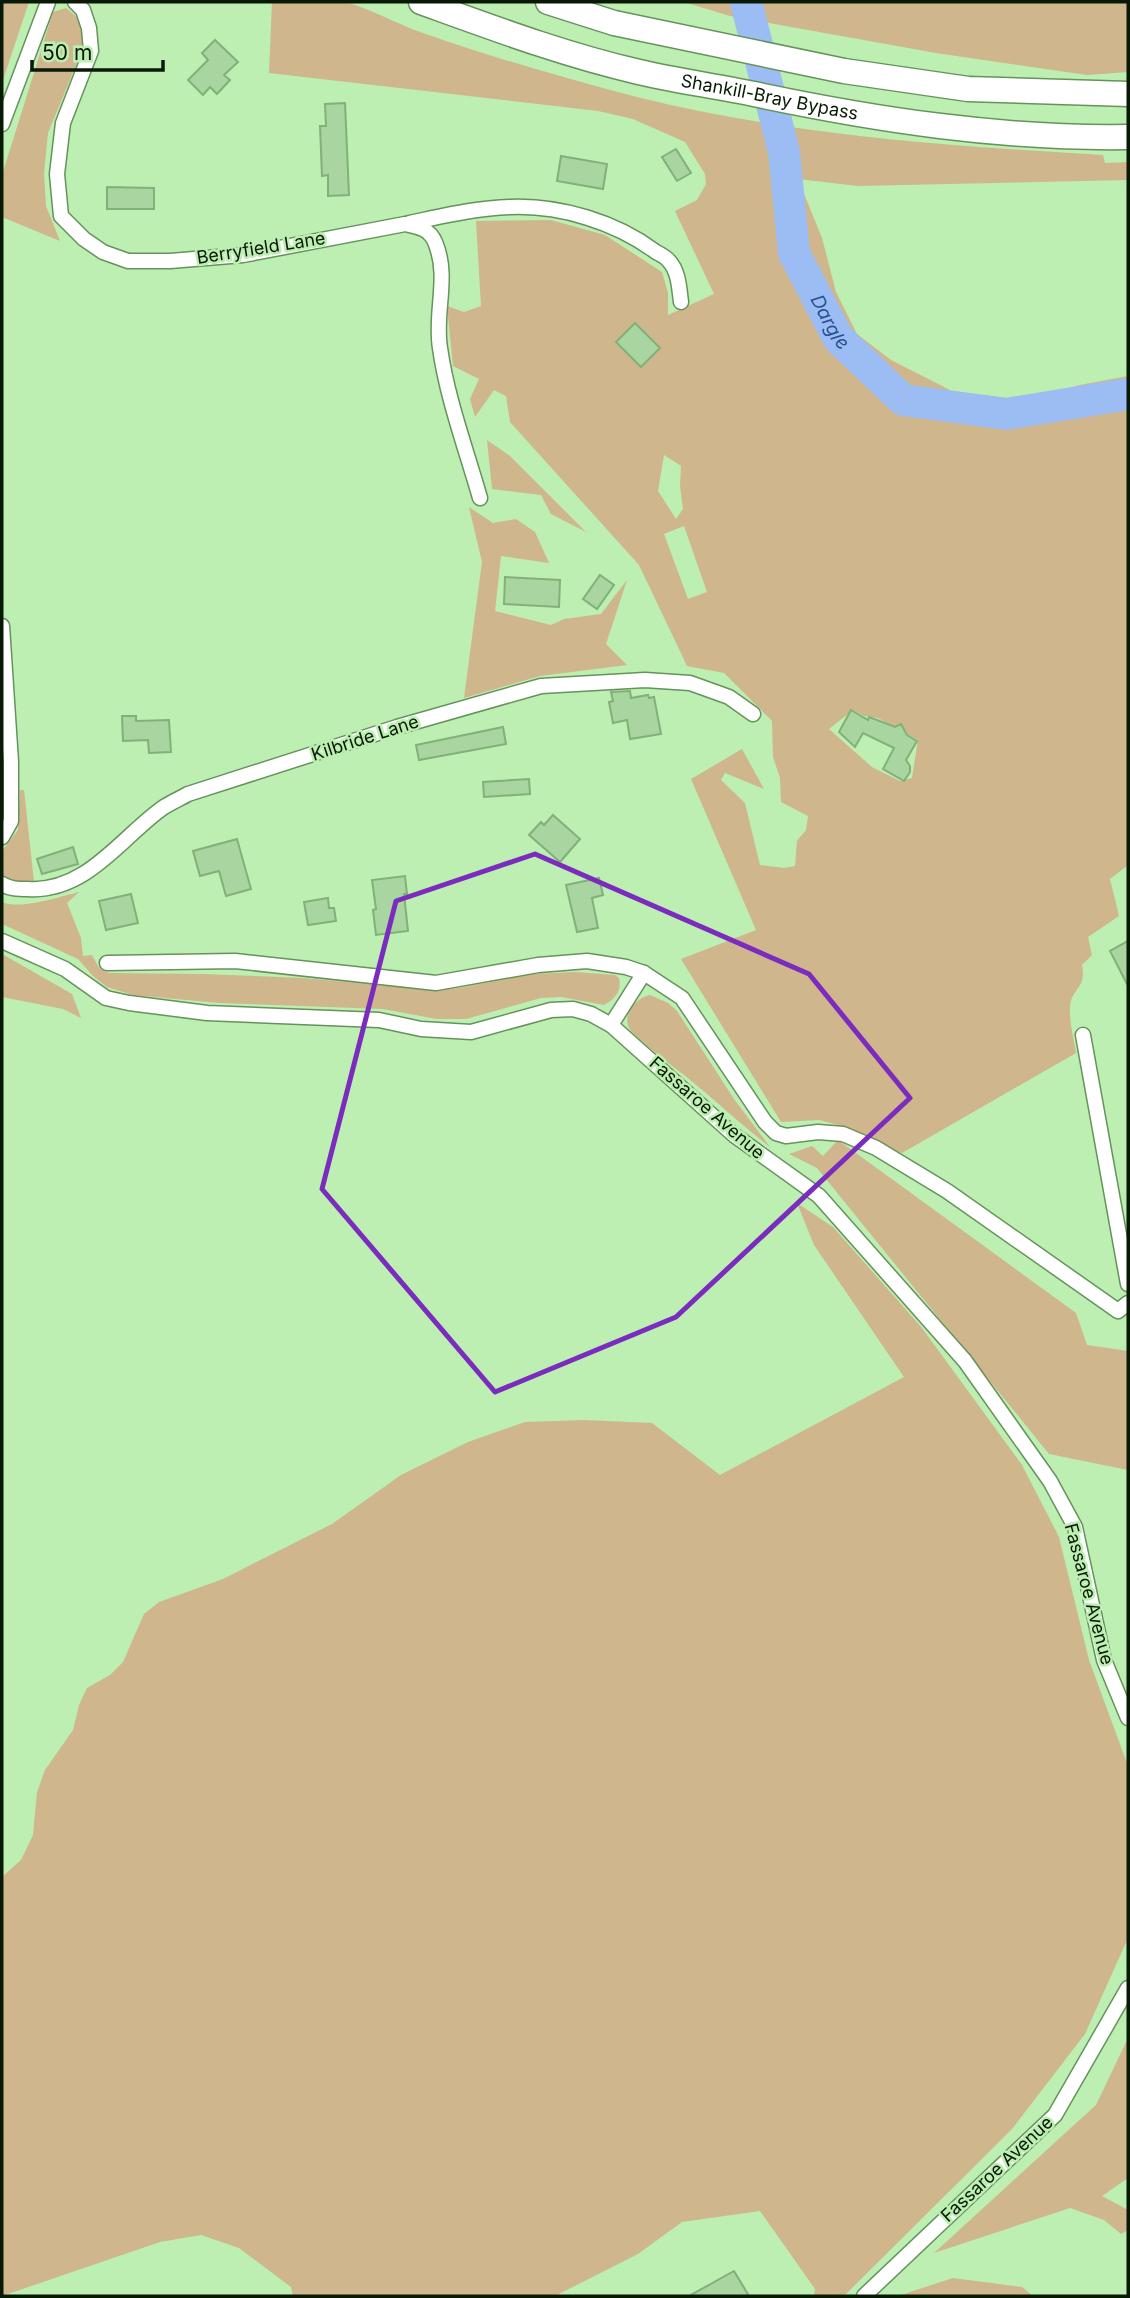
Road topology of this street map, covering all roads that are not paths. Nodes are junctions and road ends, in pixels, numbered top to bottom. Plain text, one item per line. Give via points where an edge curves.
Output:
1 (48, 2) edge
2 (75, 2) edge
3 (421, 2) edge
4 (548, 2) edge
5 (598, 2) edge
6 (686, 39) junction
7 (1128, 94) edge
8 (2, 124) edge
9 (1128, 137) edge
10 (405, 224) junction
11 (681, 302) dead end
12 (480, 498) dead end
13 (2, 626) edge
14 (753, 714) dead end
15 (2, 837) edge
16 (2, 884) edge
17 (2, 941) edge
18 (107, 963) dead end
19 (644, 974) junction
20 (611, 1025) junction
21 (1083, 1035) dead end
22 (1128, 1284) edge
23 (1128, 1303) edge
24 (1128, 1718) edge
25 (1128, 1988) edge
26 (864, 2296) edge

1 - 8 street
2 - 10 street, Berryfield Lane via 89,28 91,51 63,123 57,174 61,216 103,252 128,261 243,255
3 - 9 highway, Shankill-Bray Bypass via 638,72 799,103 906,122 1075,138
4 - 6 highway
5 - 6 highway via 660,19
6 - 7 highway via 844,71 968,89
10 - 11 street, Berryfield Lane via 511,206 556,210 594,220 639,239 670,261
10 - 12 street via 426,229 440,256 439,346
13 - 15 street via 11,810
14 - 16 street, Kilbride Lane via 729,697 690,683 645,680 541,686 188,794 163,807 107,859 67,882 34,890
17 - 20 street, Fassaroe Avenue via 65,968 106,998 129,1003 207,1013 379,1020 471,1032 551,1010 573,1009
18 - 19 street via 235,961 436,983 587,961
19 - 20 street
19 - 23 street via 682,999 776,1133 844,1135 876,1148 947,1191 1118,1311
20 - 24 street, Fassaroe Avenue via 734,1135 818,1196 965,1361 1050,1481 1075,1527 1104,1660
21 - 22 street
25 - 26 street, Fassaroe Avenue via 1055,2115

